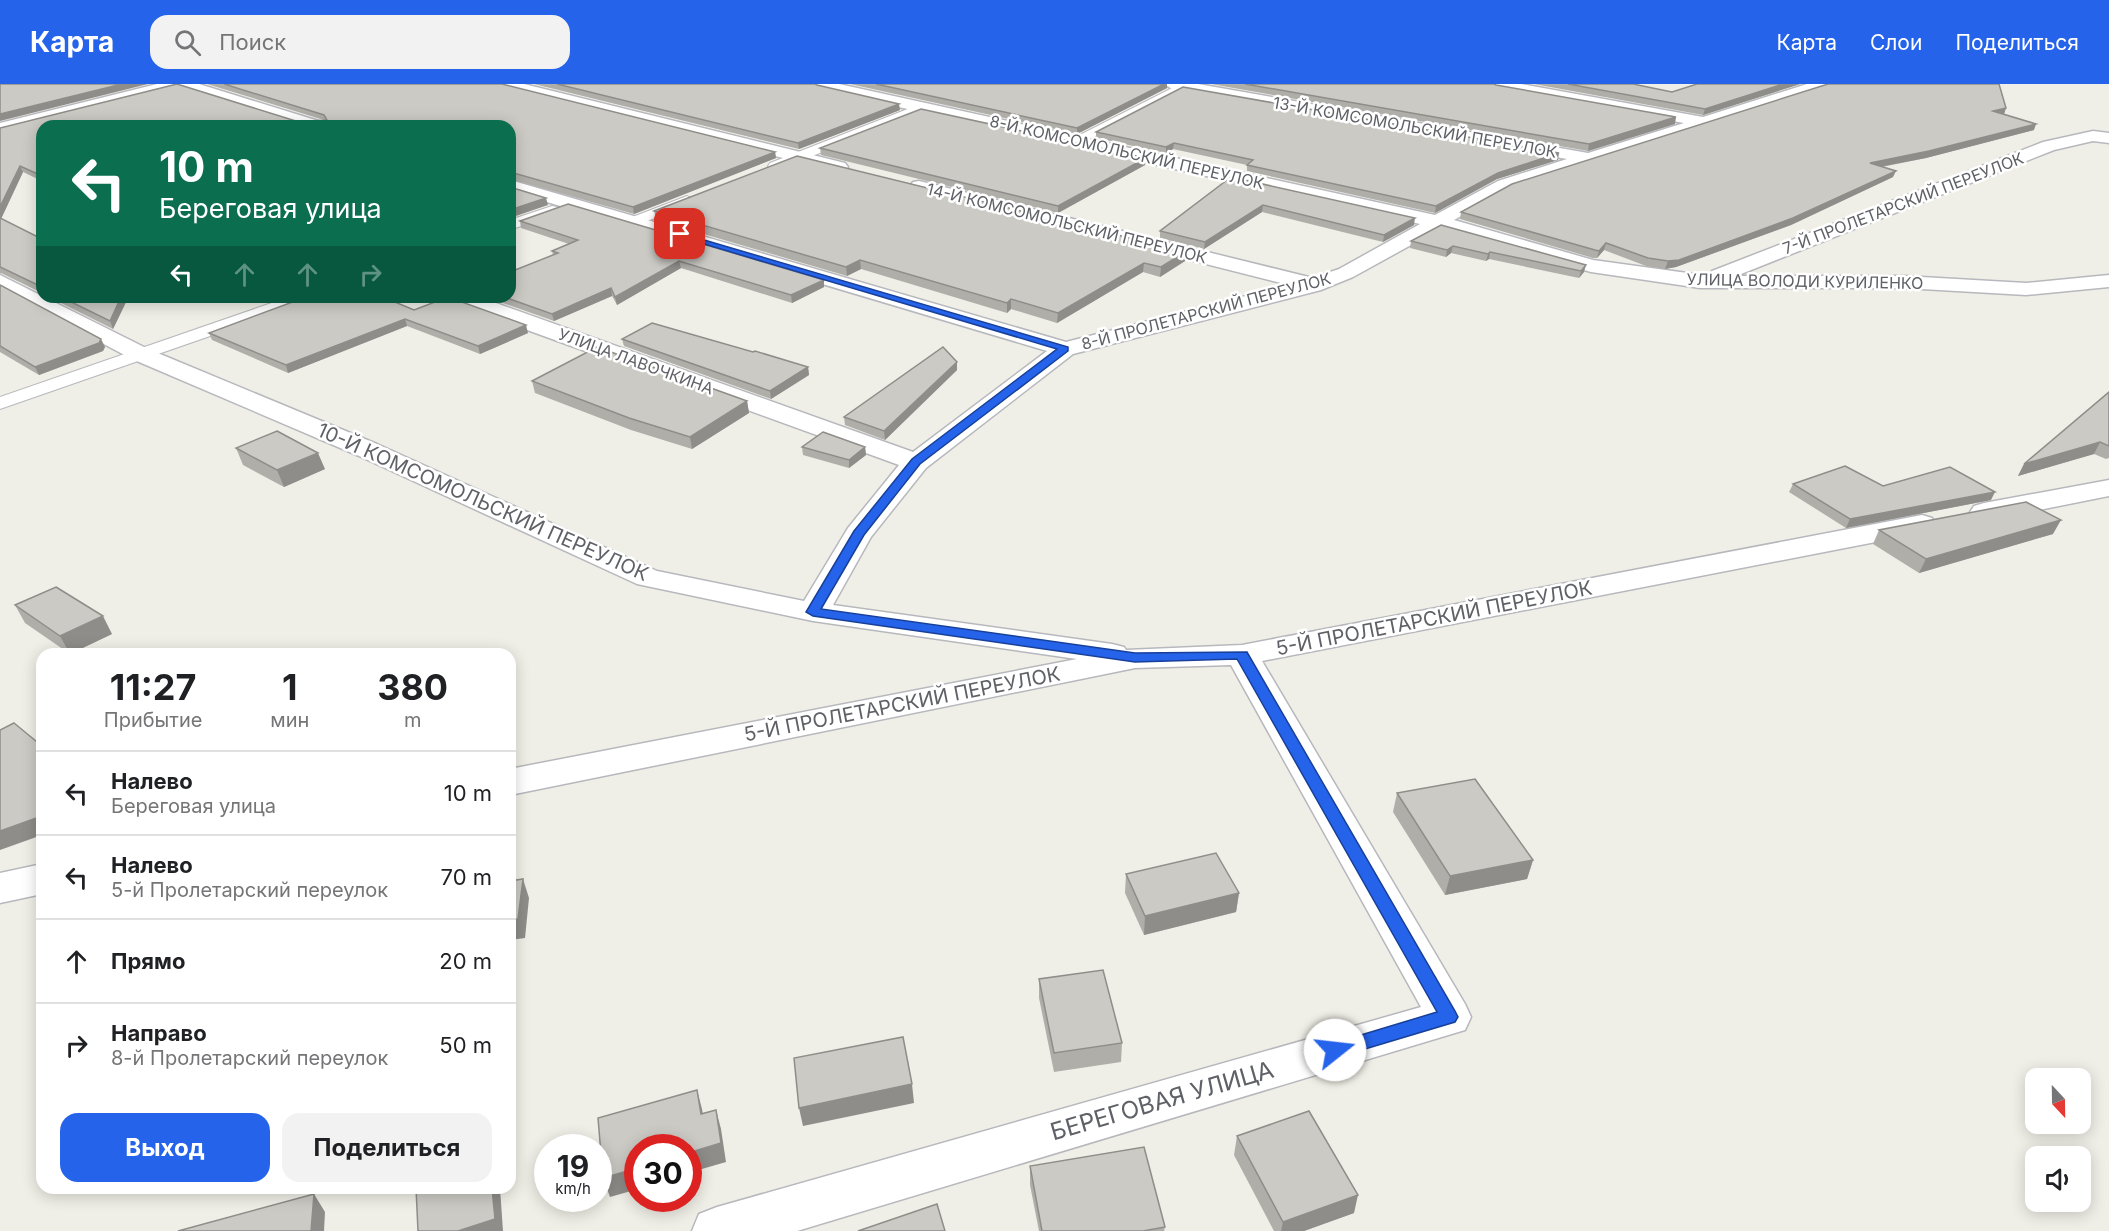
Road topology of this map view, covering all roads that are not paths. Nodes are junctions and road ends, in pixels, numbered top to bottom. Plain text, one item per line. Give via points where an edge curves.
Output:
1 (175, 84) edge
2 (183, 84) edge
3 (506, 84) edge
4 (818, 84) edge
5 (1495, 84) edge
6 (1822, 84) edge
7 (1179, 85) edge
8 (923, 107) junction
9 (300, 120) edge
10 (1702, 121) junction
11 (7, 126) edge
12 (32, 134) edge
13 (2109, 138) edge
14 (1075, 141) junction
15 (797, 157) junction
16 (1588, 158) junction
17 (765, 170) edge
18 (855, 171) edge
19 (902, 182) edge
20 (516, 187) edge
21 (700, 195) edge
22 (571, 203) junction
23 (635, 221) junction
24 (1435, 221) junction
25 (516, 223) edge
26 (2109, 281) edge
27 (0, 282) edge
28 (1700, 282) junction
29 (1313, 285) junction
30 (36, 301) edge
31 (41, 303) edge
32 (288, 303) edge
33 (475, 303) edge
34 (1065, 349) junction
35 (140, 354) junction
36 (0, 403) edge
37 (916, 462) junction
38 (2109, 488) edge
39 (813, 612) junction
40 (1242, 655) junction
41 (1135, 658) junction
42 (516, 781) edge
43 (36, 880) edge
44 (0, 888) edge
45 (717, 1231) edge

1 - 11 street
2 - 9 street
3 - 15 street
4 - 8 street, 8-Й КОМСОМОЛЬСКИЙ ПЕРЕУЛОК
5 - 10 street
6 - 10 street, 8-Й ПРОЛЕТАРСКИЙ ПЕРЕУЛОК
7 - 14 lane
7 - 16 street, 13-Й КОМСОМОЛЬСКИЙ ПЕРЕУЛОК
8 - 14 street, 8-Й КОМСОМОЛЬСКИЙ ПЕРЕУЛОК
8 - 15 lane
10 - 16 street, 8-Й ПРОЛЕТАРСКИЙ ПЕРЕУЛОК
11 - 12 street
13 - 28 street, 7-Й ПРОЛЕТАРСКИЙ ПЕРЕУЛОК via 2093,136 2049,146
14 - 24 street, 8-Й КОМСОМОЛЬСКИЙ ПЕРЕУЛОК
15 - 17 lane
15 - 18 street
16 - 24 street, 8-Й ПРОЛЕТАРСКИЙ ПЕРЕУЛОК via 1504,185
19 - 29 street, 14-Й КОМСОМОЛЬСКИЙ ПЕРЕУЛОК
20 - 22 street
21 - 23 lane
22 - 23 street
22 - 25 lane
23 - 34 street
24 - 28 street, УЛИЦА ВОЛОДИ КУРИЛЕНКО via 1591,266
24 - 29 street, 8-Й ПРОЛЕТАРСКИЙ ПЕРЕУЛОК via 1346,273
26 - 28 street, УЛИЦА ВОЛОДИ КУРИЛЕНКО via 2026,289 1904,282
27 - 30 street, 10-Й КОМСОМОЛЬСКИЙ ПЕРЕУЛОК
29 - 34 street, 8-Й ПРОЛЕТАРСКИЙ ПЕРЕУЛОК
31 - 35 street, 10-Й КОМСОМОЛЬСКИЙ ПЕРЕУЛОК
32 - 35 lane
33 - 37 street, УЛИЦА ЛАВОЧКИНА
34 - 37 street, 8-Й ПРОЛЕТАРСКИЙ ПЕРЕУЛОК
35 - 36 lane
35 - 39 street, 10-Й КОМСОМОЛЬСКИЙ ПЕРЕУЛОК via 368,450 648,578
37 - 39 street, 8-Й ПРОЛЕТАРСКИЙ ПЕРЕУЛОК via 858,534
38 - 40 street, 5-Й ПРОЛЕТАРСКИЙ ПЕРЕУЛОК
39 - 41 street, 10-Й КОМСОМОЛЬСКИЙ ПЕРЕУЛОК
40 - 41 street, 5-Й ПРОЛЕТАРСКИЙ ПЕРЕУЛОК
40 - 45 street, БЕРЕГОВАЯ УЛИЦА via 1449,1017
41 - 42 street, 5-Й ПРОЛЕТАРСКИЙ ПЕРЕУЛОК
43 - 44 street

